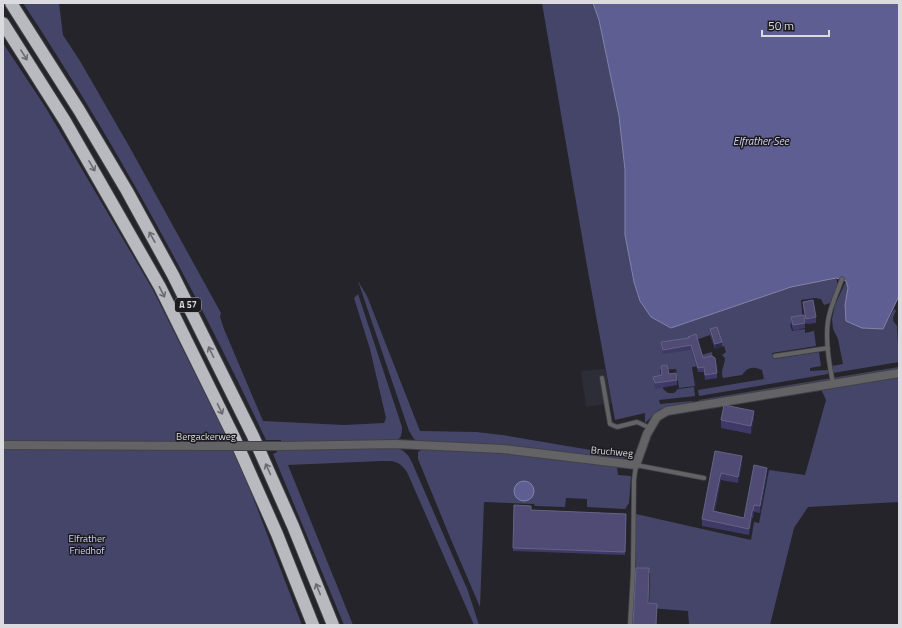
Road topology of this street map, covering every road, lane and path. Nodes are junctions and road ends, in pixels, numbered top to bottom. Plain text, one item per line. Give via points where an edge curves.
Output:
1 (11, 3) edge
2 (3, 23) edge
3 (842, 280) dead end
4 (828, 348) junction
5 (775, 356) dead end
6 (899, 373) edge
7 (602, 378) dead end
8 (833, 384) junction
9 (651, 428) junction
10 (3, 445) edge
11 (410, 445) joint
12 (636, 465) junction
13 (704, 478) dead end
14 (313, 625) edge
15 (333, 625) edge
16 (630, 625) edge

15 -> 1 highway, A 57 via 259,450 174,276 78,110
2 -> 14 highway, A 57 via 65,121 160,287 237,444 277,534
3 - 4 lane via 828,322
4 - 5 lane
4 - 8 lane
6 - 8 street, Bruchweg
7 - 9 lane via 610,424 617,427 637,422
8 - 9 street, Bruchweg via 667,411 657,417
9 - 12 street, Bruchweg
10 - 11 street, Bergackerweg, bridge
11 - 12 street, Bruchweg via 503,449
12 - 13 lane
12 - 16 lane

